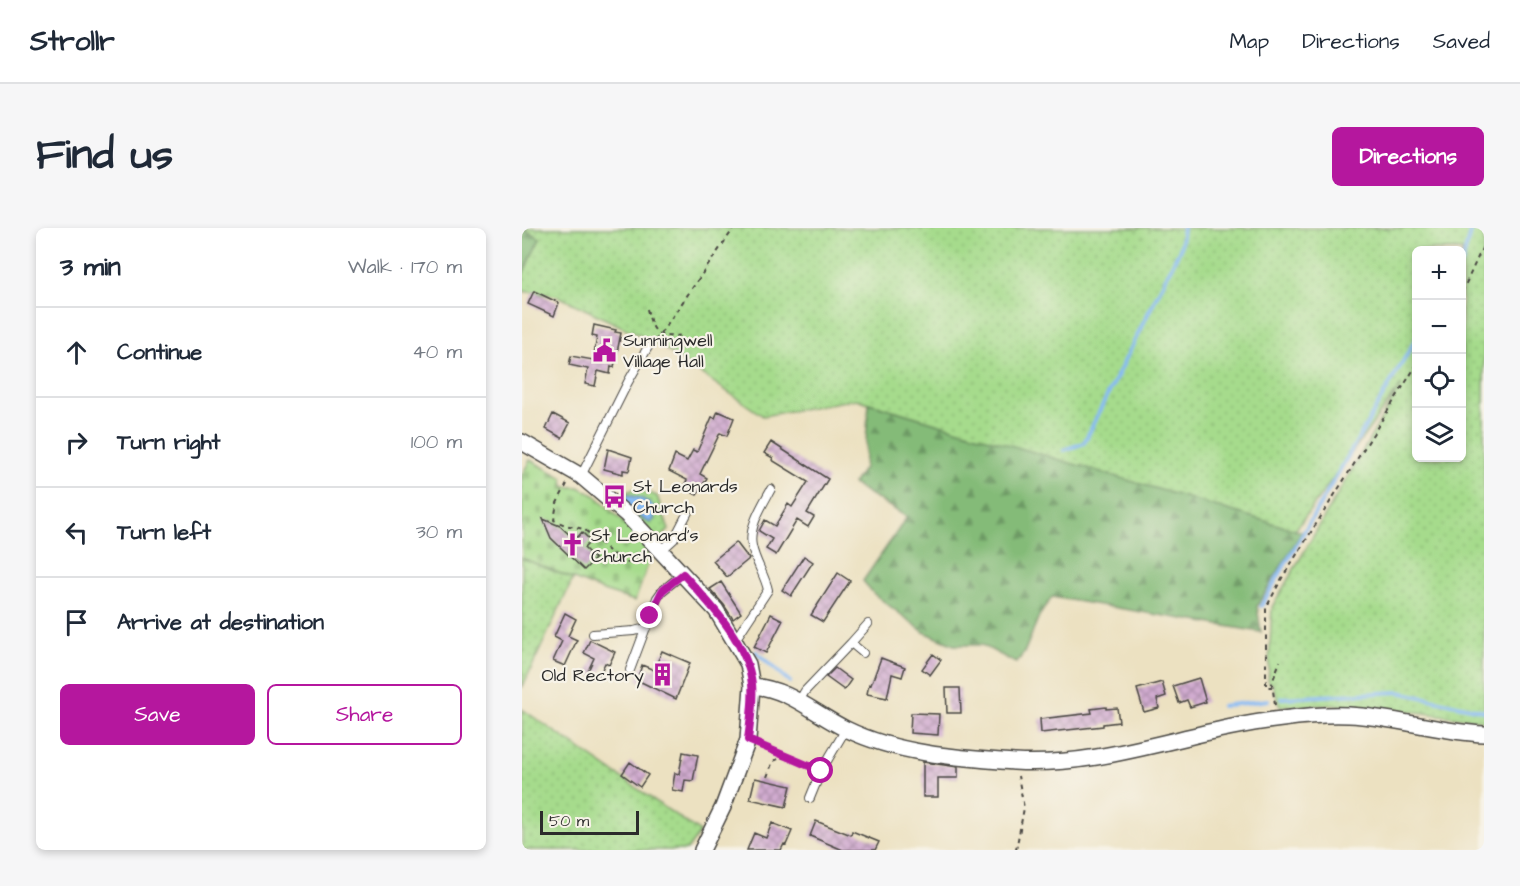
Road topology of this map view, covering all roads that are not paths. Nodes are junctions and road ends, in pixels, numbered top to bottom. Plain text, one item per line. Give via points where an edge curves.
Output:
1 (650, 345) road end
2 (522, 442) edge
3 (577, 474) junction
4 (771, 489) dead end
5 (688, 512) dead end
6 (660, 548) junction
7 (683, 574) junction
8 (868, 624) dead end
9 (646, 628) junction
10 (593, 633) dead end
11 (735, 640) junction
12 (851, 643) junction
13 (863, 653) dead end
14 (630, 670) dead end
15 (752, 686) junction
16 (799, 701) junction
17 (846, 729) junction
18 (1484, 734) edge
19 (810, 798) dead end
20 (702, 850) edge

1 - 3 lane
2 - 3 street
3 - 6 street via 611,499
4 - 11 lane via 751,540 772,591
5 - 6 lane via 674,539
6 - 7 street
7 - 9 lane via 662,591
7 - 11 street via 716,610
8 - 12 lane
9 - 10 lane
9 - 14 lane
11 - 15 street via 748,664
12 - 13 lane
12 - 16 lane
15 - 16 street via 774,689
15 - 20 street via 748,740
16 - 17 street
17 - 18 street via 916,752 1015,762 1088,759 1242,726 1305,717 1349,715
17 - 19 lane

